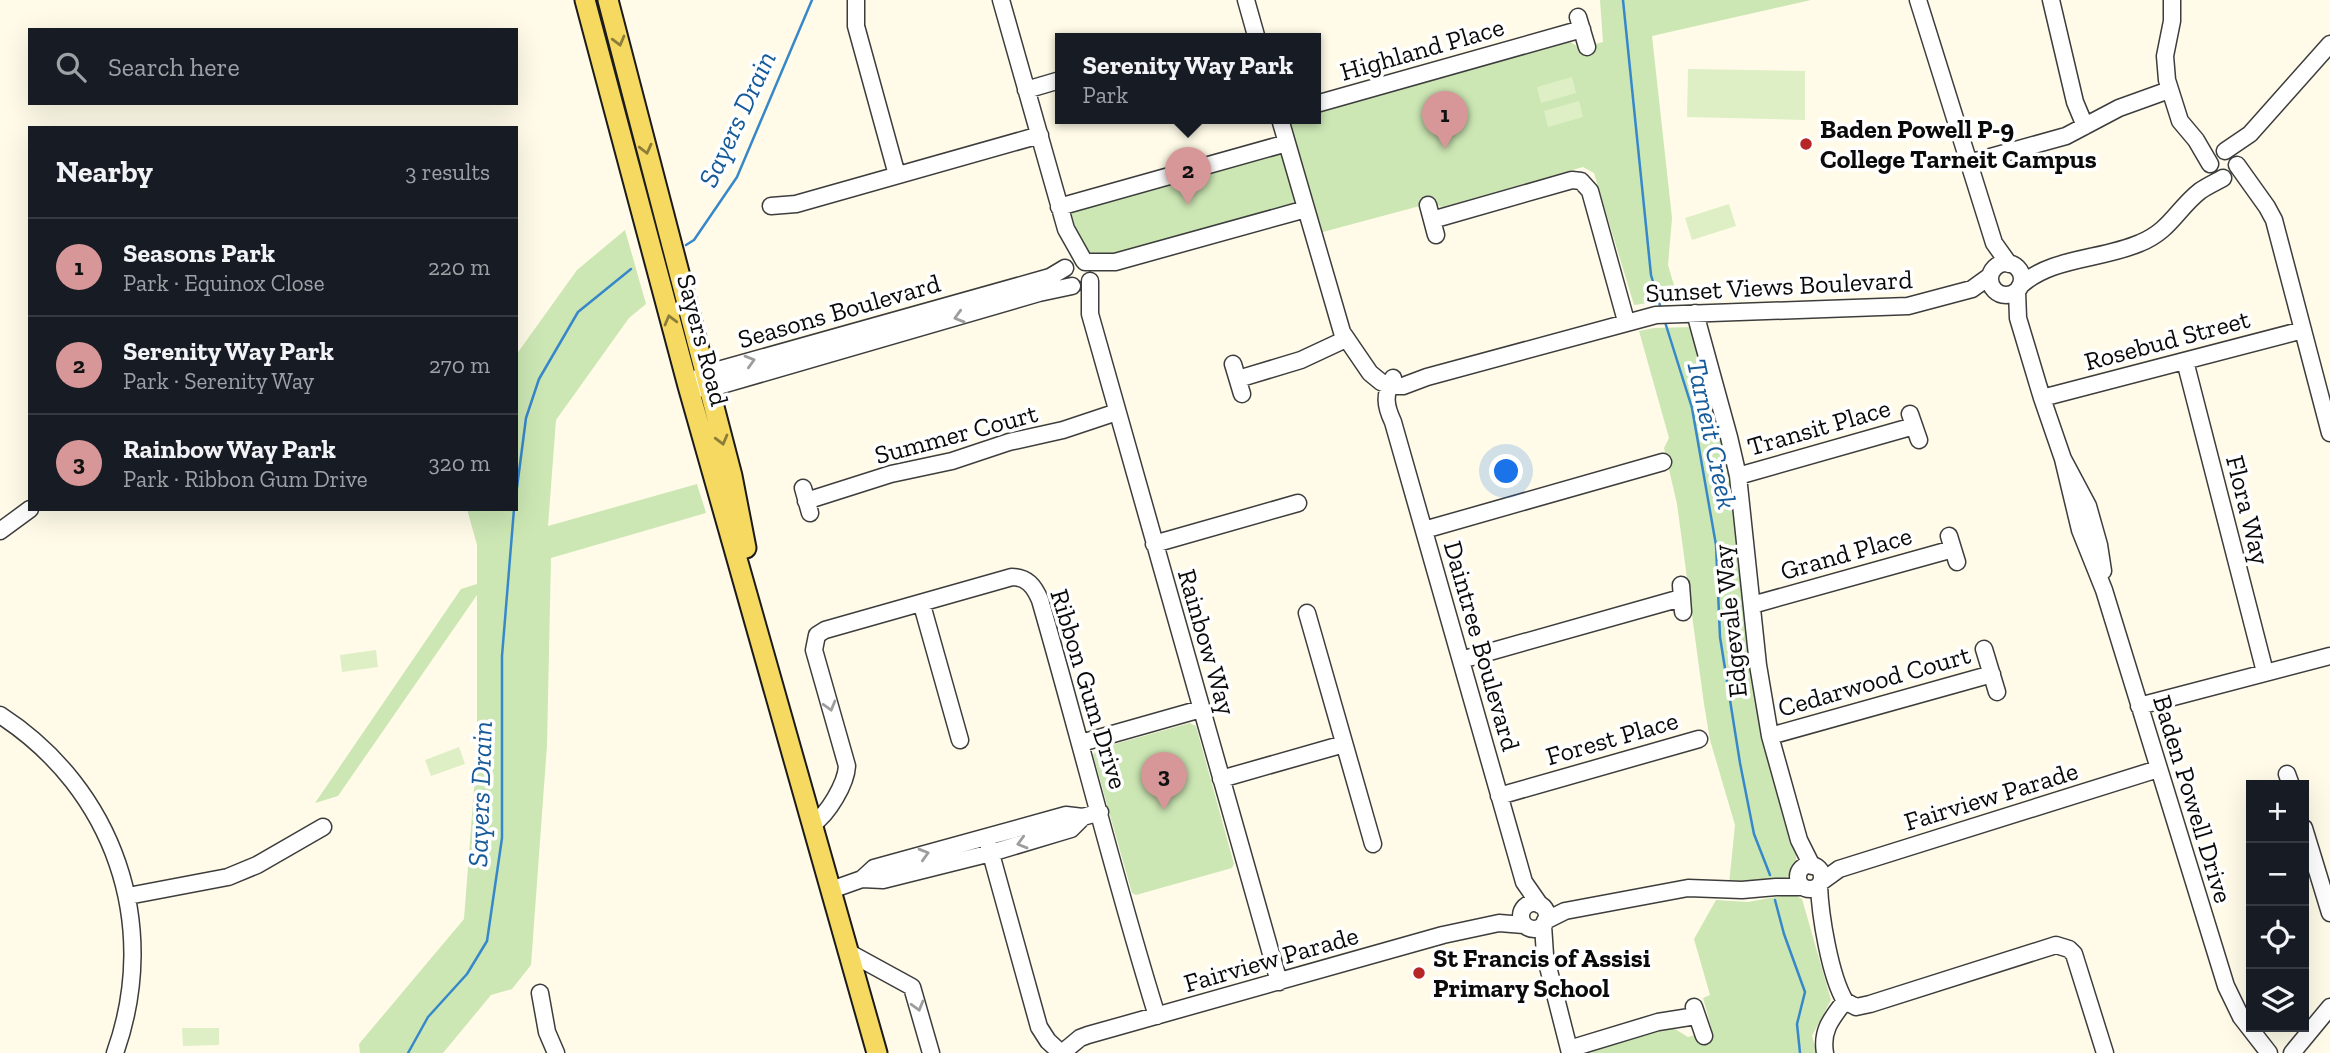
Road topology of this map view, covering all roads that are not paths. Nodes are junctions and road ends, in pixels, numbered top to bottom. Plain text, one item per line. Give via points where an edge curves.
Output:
1 (585, 0) edge
2 (608, 0) edge
3 (856, 0) edge
4 (1001, 0) edge
5 (1246, 0) edge
6 (1918, 0) edge
7 (2051, 0) edge
8 (2172, 0) edge
9 (1255, 33) edge
10 (2330, 44) edge
11 (1587, 47) dead end
12 (1055, 81) edge
13 (630, 83) junction
14 (608, 90) junction
15 (1026, 90) junction
16 (2169, 90) junction
17 (1321, 102) edge
18 (1281, 124) edge
19 (2085, 126) junction
20 (1040, 135) junction
21 (1287, 143) junction
22 (1969, 163) junction
23 (2224, 164) junction
24 (897, 175) junction
25 (771, 206) dead end
26 (1059, 207) junction
27 (1306, 209) junction
28 (1432, 220) dead end
29 (1066, 229) junction
30 (1085, 261) junction
31 (1115, 262) junction
32 (1067, 266) junction
33 (1090, 280) junction
34 (2006, 280) junction
35 (1073, 286) junction
36 (1695, 313) junction
37 (1090, 314) junction
38 (1626, 321) junction
39 (2304, 330) junction
40 (1346, 339) junction
41 (2185, 361) junction
42 (1238, 379) dead end
43 (706, 381) junction
44 (1392, 384) junction
45 (688, 386) junction
46 (2042, 398) junction
47 (1117, 412) junction
48 (1914, 427) dead end
49 (2330, 433) edge
50 (1663, 461) dead end
51 (1738, 476) junction
52 (806, 501) dead end
53 (1298, 503) dead end
54 (28, 510) edge
55 (1424, 530) junction
56 (0, 531) edge
57 (1154, 544) junction
58 (1953, 549) dead end
59 (1681, 598) dead end
60 (922, 605) junction
61 (1752, 605) junction
62 (1307, 613) dead end
63 (1984, 649) dead end
64 (2330, 656) edge
65 (1461, 660) junction
66 (2265, 672) junction
67 (1992, 674) junction
68 (1997, 692) dead end
69 (776, 693) junction
70 (2139, 706) junction
71 (1201, 709) junction
72 (0, 715) edge
73 (1770, 736) junction
74 (1699, 739) dead end
75 (960, 740) dead end
76 (1081, 743) junction
77 (1344, 744) junction
78 (2158, 769) junction
79 (1220, 779) junction
80 (1499, 796) junction
81 (1100, 812) junction
82 (813, 824) junction
83 (323, 827) dead end
84 (2309, 843) edge
85 (1373, 844) dead end
86 (988, 845) junction
87 (1809, 878) junction
88 (831, 890) junction
89 (128, 897) junction
90 (2330, 912) edge
91 (1534, 916) junction
92 (848, 952) junction
93 (1279, 982) junction
94 (540, 993) dead end
95 (1845, 1001) junction
96 (2330, 1007) edge
97 (1157, 1016) junction
98 (1704, 1036) dead end
99 (1570, 1051) edge
100 (115, 1053) edge
101 (556, 1053) edge
102 (877, 1053) edge
103 (931, 1053) edge
104 (1061, 1053) edge
105 (1825, 1053) edge
106 (2105, 1053) edge
107 (2269, 1053) edge
108 (2292, 1053) edge

1 - 14 main road, Sayers Road
2 -> 13 main road, Sayers Road
3 - 24 street via 856,26
4 - 15 street
5 - 9 street
6 - 22 street, Baden Powell Drive
7 - 19 street
8 - 16 street via 2165,56
10 - 23 street
11 - 17 street, Highland Place via 1580,23
12 - 15 street
13 - 14 main road
13 -> 43 main road, Sayers Road
45 -> 14 main road, Sayers Road
15 - 20 street
16 - 19 street
16 - 23 street via 2180,121
18 - 21 street
19 - 22 street via 2056,139
20 - 24 street
20 - 26 street
21 - 26 street
21 - 27 street
22 - 34 street, Baden Powell Drive
23 - 34 street via 2171,223 2148,239
23 - 39 street via 2253,190 2274,220
24 - 25 street via 796,204
26 - 29 street
27 - 31 street
27 - 40 street
28 - 38 street via 1581,181 1590,191
29 - 30 street
29 - 32 street
30 - 31 street
30 - 32 street
30 - 33 street
31 - 33 street
32 - 35 street via 1066,280
43 -> 32 street, Seasons Boulevard via 1040,280
33 - 35 street via 1081,287
33 - 37 street, Rainbow Way
34 - 36 street, Sunset Views Boulevard via 1897,307
34 - 46 street, Baden Powell Drive
35 - 37 street, Rainbow Way
35 -> 43 street, Seasons Boulevard
36 - 38 street, Sunset Views Boulevard
36 - 51 street, Edgevale Way
37 - 47 street, Rainbow Way
38 - 44 street, Sunset Views Boulevard
39 - 41 street, Rosebud Street
39 - 49 street
40 - 42 street via 1301,360
40 - 44 street via 1363,361
41 - 46 street, Rosebud Street
41 - 66 street, Flora Way
43 - 45 street, Seasons Boulevard
43 -> 69 main road, Sayers Road via 732,476
44 - 55 street, Daintree Boulevard via 1386,404
45 - 69 main road, Sayers Road
46 - 70 street, Baden Powell Drive via 2087,528
47 - 52 street, Summer Court
47 - 57 street, Rainbow Way
48 - 51 street, Transit Place
50 - 55 street
51 - 61 street, Edgevale Way
53 - 57 street
54 - 56 street
55 - 65 street, Daintree Boulevard
57 - 71 street, Rainbow Way
58 - 61 street, Grand Place
59 - 65 street
60 - 75 street
60 - 76 street, Ribbon Gum Drive via 1012,577 1035,587
60 -> 82 street via 825,630 814,639 847,766 821,819
61 - 73 street, Edgevale Way
62 - 77 street
63 - 67 street, Cedarwood Court
64 - 66 street
65 - 80 street, Daintree Boulevard
66 - 70 street
67 - 68 street, Cedarwood Court
67 - 73 street, Cedarwood Court
69 - 82 main road, Sayers Road
70 - 78 street, Baden Powell Drive
71 - 76 street
71 - 79 street, Rainbow Way
72 - 89 street via 51,754 73,781 113,846
73 - 87 street, Edgevale Way
74 - 80 street, Forest Place
76 - 81 street, Ribbon Gum Drive
77 - 79 street
77 - 85 street
78 - 87 street, Fairview Parade
78 - 107 street, Baden Powell Drive via 2226,986 2241,1017
79 - 93 street, Rainbow Way
80 - 91 street, Daintree Boulevard
81 - 86 street via 1066,815
81 - 97 street, Ribbon Gum Drive
82 - 88 main road, Sayers Road
83 - 89 street via 228,877
84 - 90 street
86 - 88 street via 874,868 862,879
86 - 104 street via 1040,1027
87 - 91 street, Fairview Parade via 1742,890 1688,888
87 - 95 street, Edgevale Way
88 - 92 main road, Sayers Road
89 - 100 street via 134,949 131,992
91 - 93 street, Fairview Parade via 1466,929
91 - 99 street, Daintree Boulevard
92 - 102 main road, Sayers Road
92 -> 103 street via 912,986
93 - 97 street, Fairview Parade
94 - 101 street
95 - 105 street via 1828,1023
95 - 106 street via 1856,1007 1870,1004 2062,946 2074,954
96 - 108 street
97 - 104 street, Fairview Parade via 1080,1038
98 - 99 street via 1695,1012

